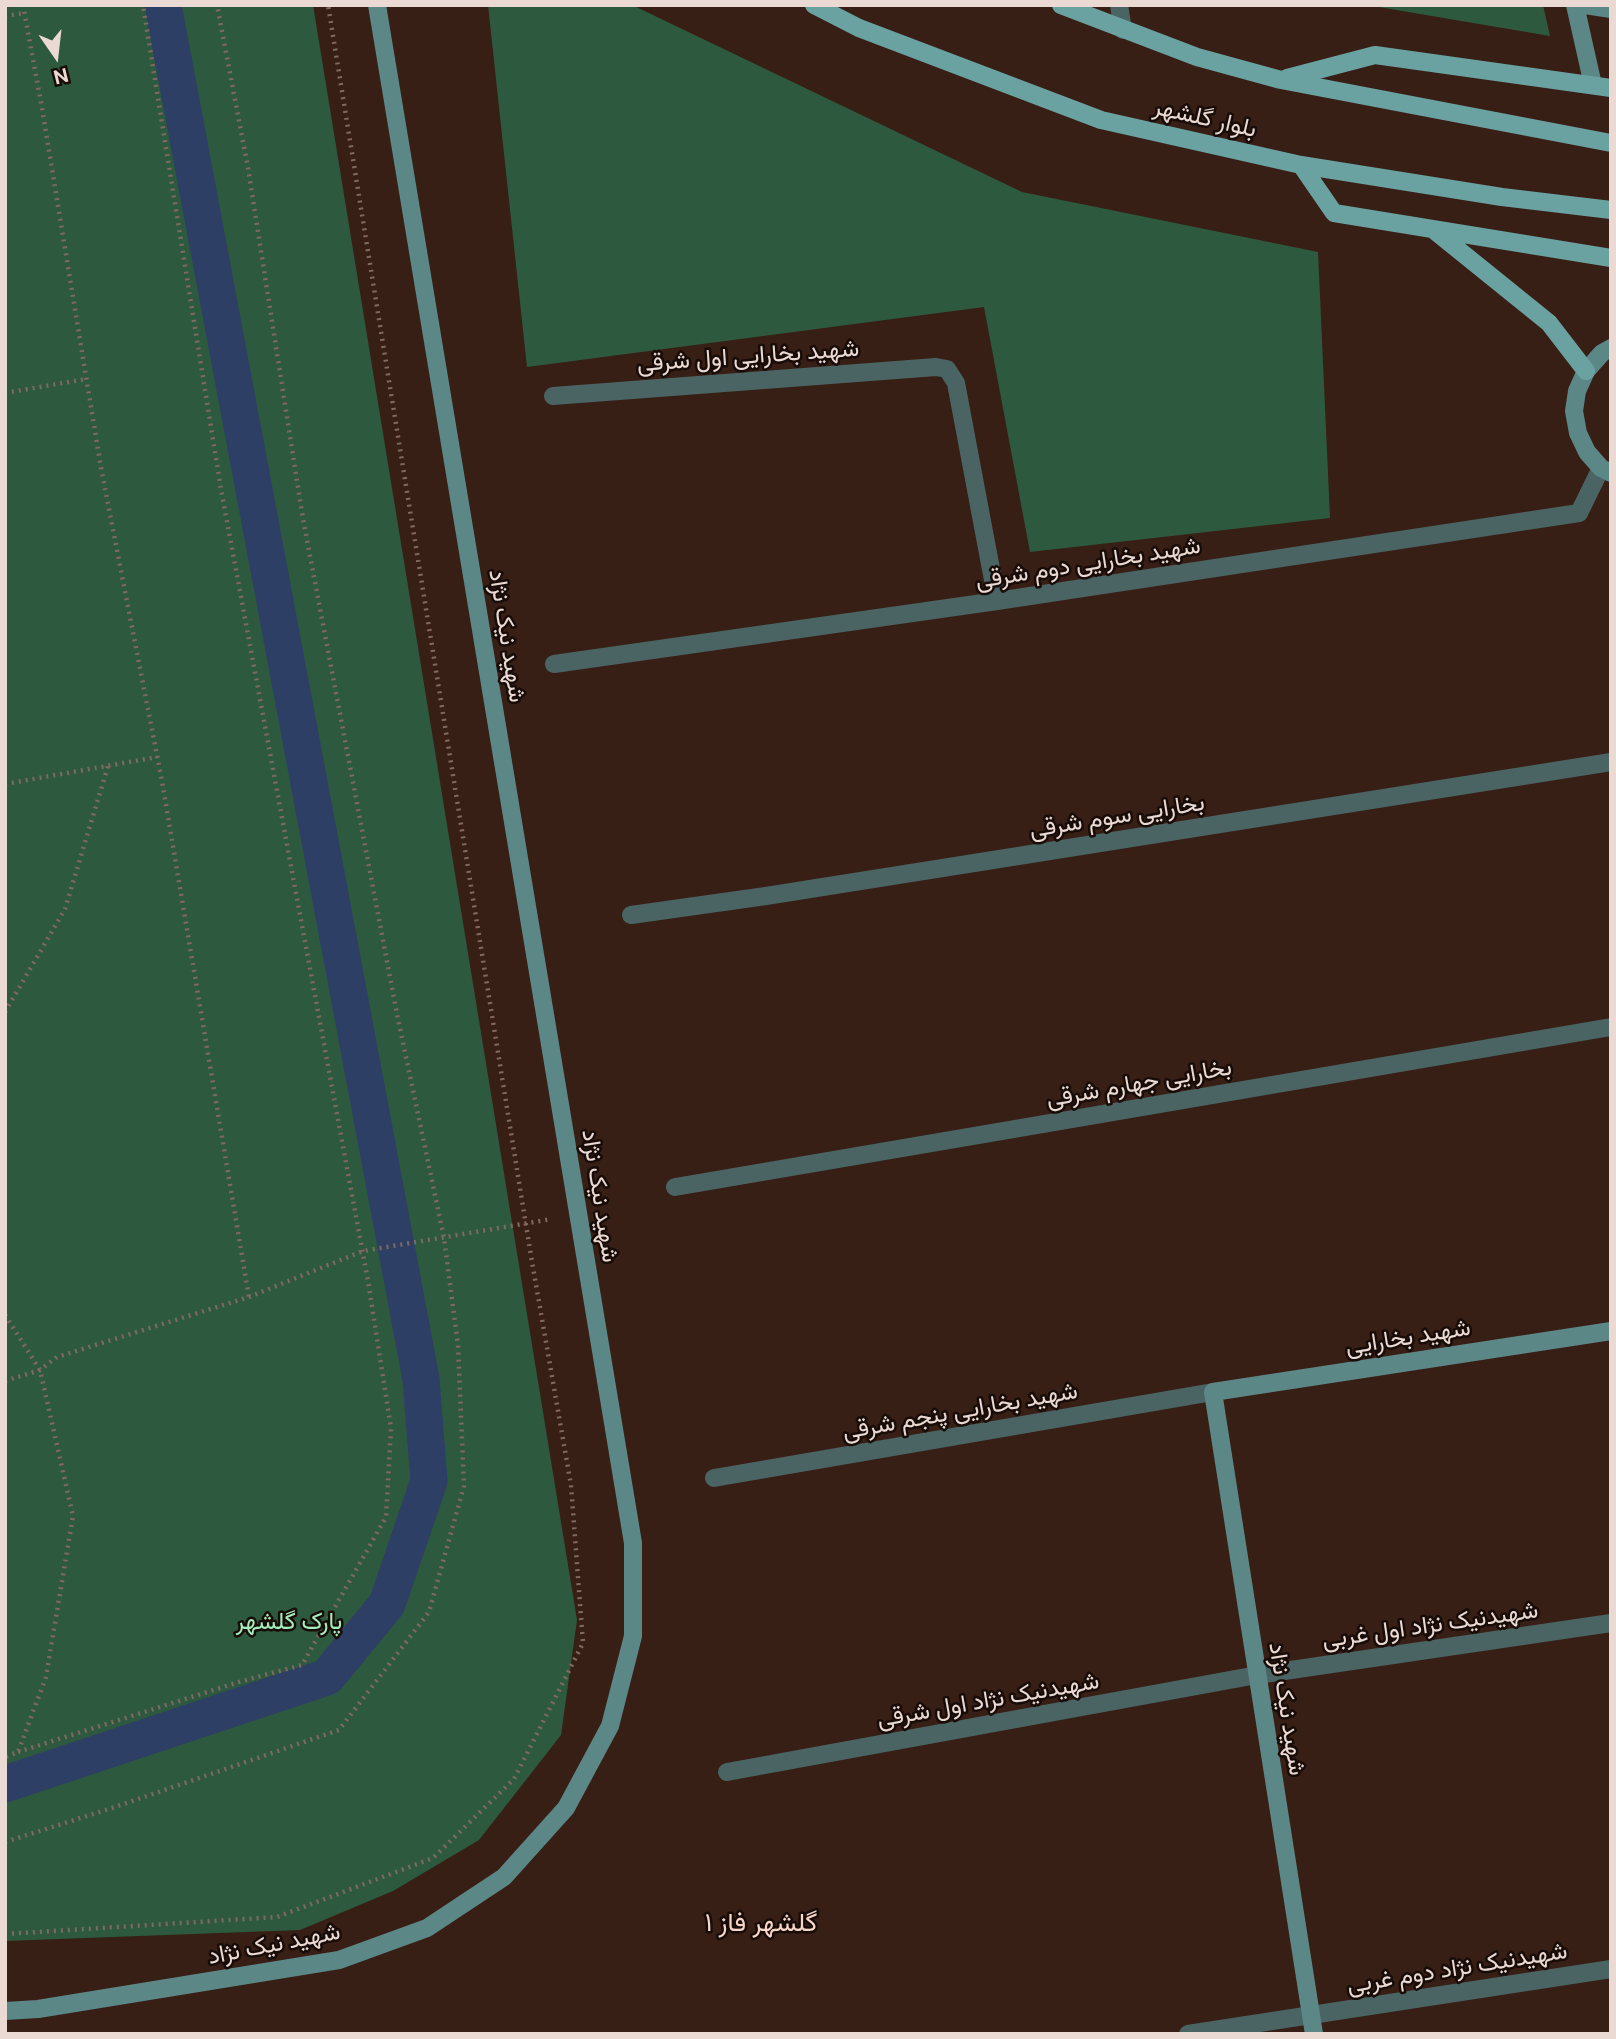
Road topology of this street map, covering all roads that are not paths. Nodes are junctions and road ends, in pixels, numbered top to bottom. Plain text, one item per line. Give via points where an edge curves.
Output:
1 (377, 5) edge
2 (814, 5) edge
3 (1061, 5) edge
4 (1119, 5) edge
5 (1575, 5) edge
6 (1585, 5) edge
7 (1611, 9) edge
8 (1123, 30) junction
9 (1281, 80) junction
10 (1602, 86) edge
11 (1608, 142) edge
12 (1301, 165) junction
13 (1608, 210) edge
14 (1433, 229) junction
15 (1611, 258) edge
16 (1611, 348) edge
17 (1586, 371) junction
18 (554, 396) dead end
19 (1606, 471) edge
20 (997, 601) junction
21 (554, 664) dead end
22 (1611, 762) edge
23 (631, 915) dead end
24 (1611, 1027) edge
25 (675, 1187) dead end
26 (1611, 1331) edge
27 (1213, 1392) junction
28 (715, 1478) dead end
29 (1611, 1623) edge
30 (1257, 1675) junction
31 (727, 1772) dead end
32 (1611, 1969) edge
33 (38, 2009) junction
34 (5, 2011) edge
35 (1311, 2015) junction
36 (5, 2023) edge
37 (1188, 2034) edge
38 (1314, 2034) edge

1 - 33 main road, شهید نیک نژاد via 633,1543 633,1636 610,1726 566,1808 504,1877 426,1928 339,1960
2 - 12 main road, بلوار گلشهر via 859,28 1101,120
3 - 8 main road
4 - 8 street
5 - 10 main road
6 - 7 main road
8 - 9 main road
9 - 10 main road via 1374,55
9 - 11 main road
12 - 13 main road, بلوار گلشهر
12 - 14 main road via 1335,213
14 - 15 main road
14 - 17 main road via 1549,323
16 - 17 main road
17 - 19 main road via 1574,411 1578,433 1587,452
18 - 20 street, شهید بخارایی اول شرقی via 947,369 956,383
19 - 20 street, شهید بخارایی دوم شرقی via 1579,513
20 - 21 street, شهید بخارایی دوم شرقی
22 - 23 street, بخارایی سوم شرقی
24 - 25 street, بخارایی جهارم شرقی
26 - 27 main road, شهید بخارایی
27 - 28 street, شهید بخارایی پنجم شرقی
27 - 30 main road, شهید نیک نژاد
29 - 30 street, شهیدنیک نژاد اول غربی
30 - 31 street, شهیدنیک نژاد اول شرقی
30 - 35 main road, شهید نیک نژاد
32 - 35 street, شهیدنیک نژاد دوم غربی
33 - 34 main road, شهید نیک نژاد
33 - 36 main road, شهید نیک نژاد
35 - 37 street, شهیدنیک نژاد دوم غربی
35 - 38 main road, شهید نیک نژاد

